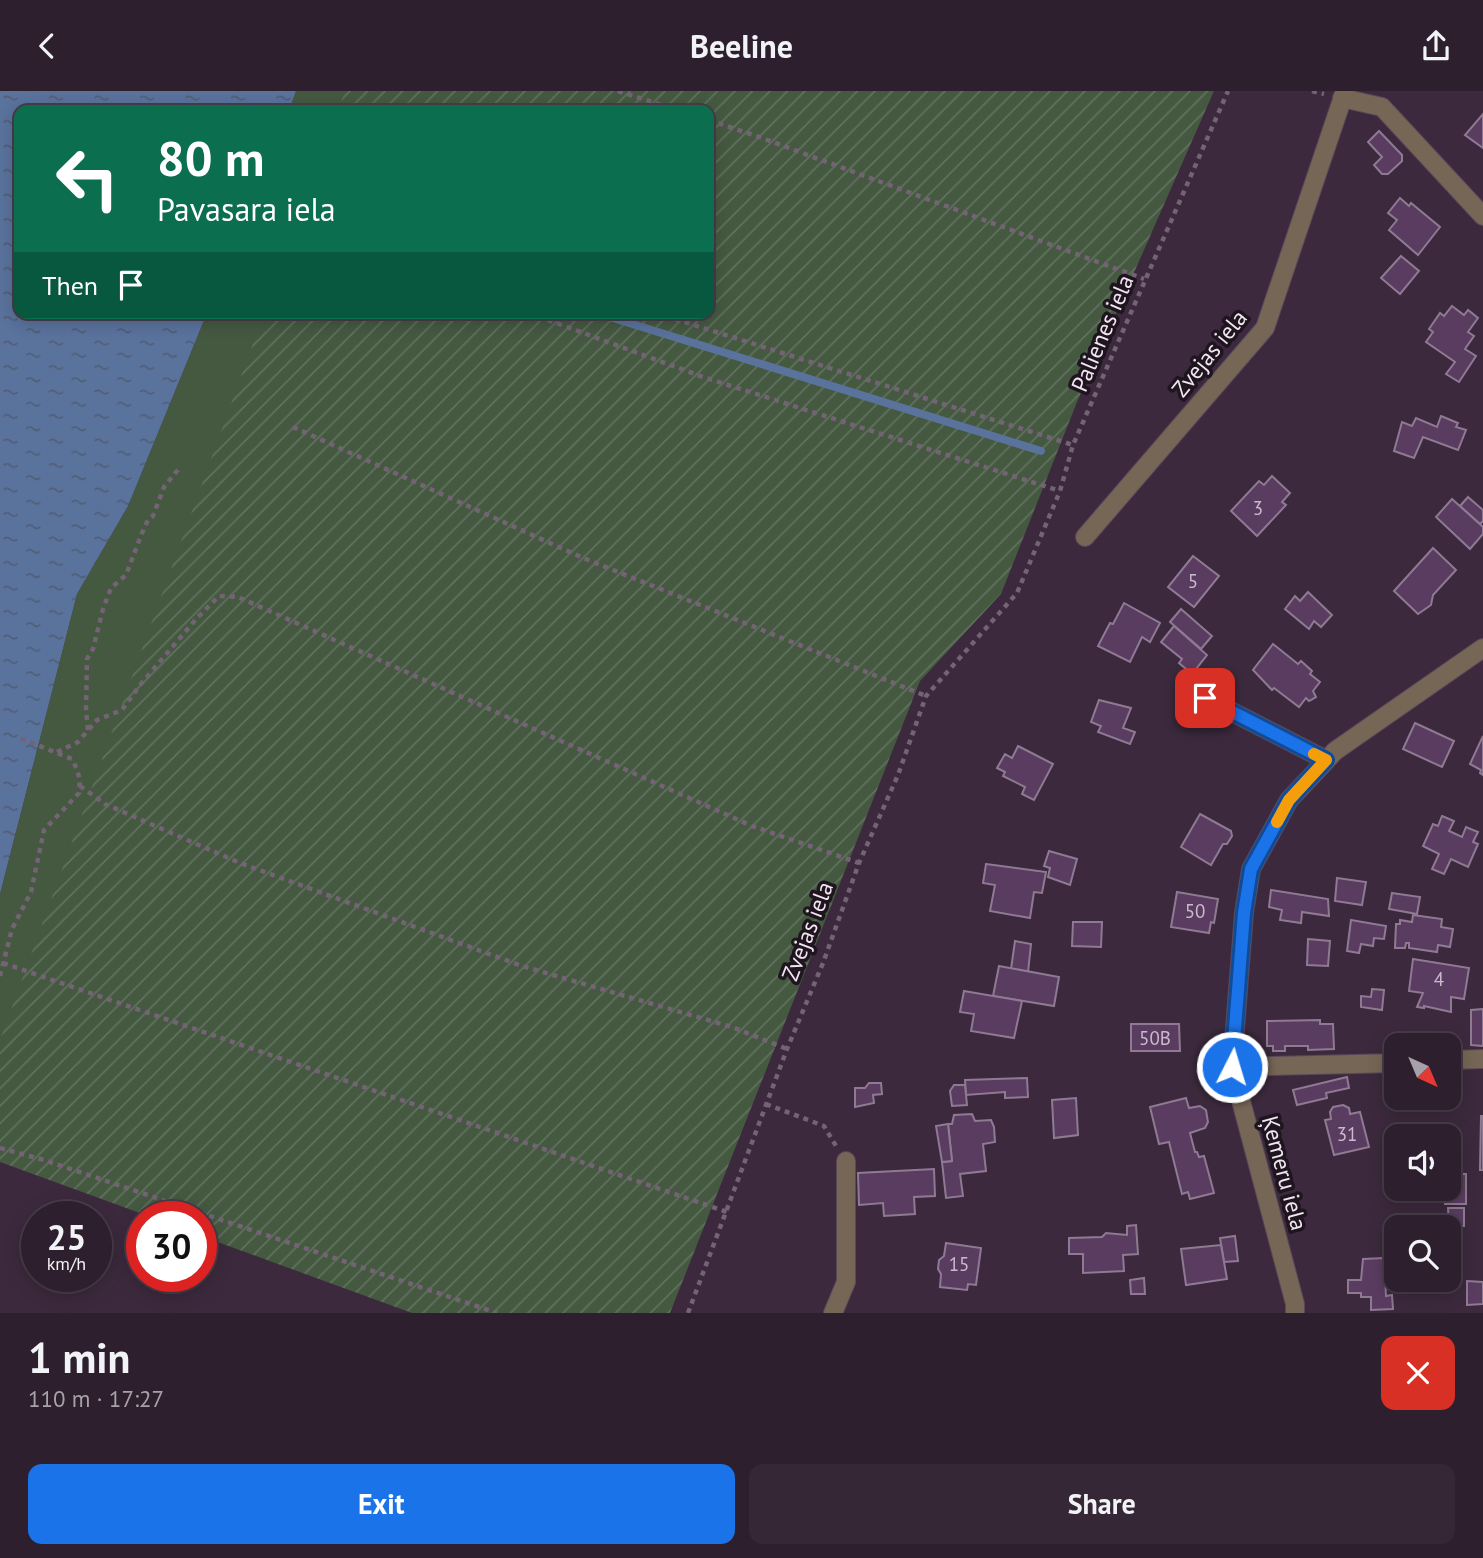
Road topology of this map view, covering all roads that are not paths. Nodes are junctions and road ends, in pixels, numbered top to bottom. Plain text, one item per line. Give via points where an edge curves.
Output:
1 (1344, 95) edge
2 (1483, 216) edge
3 (1085, 537) dead end
4 (1483, 648) edge
5 (1205, 698) dead end
6 (1326, 760) junction
7 (1483, 1059) edge
8 (1461, 1060) edge
9 (1384, 1063) edge
10 (1232, 1067) junction
11 (846, 1161) road end
12 (833, 1313) edge
13 (1295, 1313) edge

1 - 2 street via 1382,107
1 - 3 street, Zvejas iela via 1265,328
4 - 6 street, Ķemeru iela
5 - 6 street
6 - 10 street, Ķemeru iela via 1289,800 1251,869
7 - 8 street
9 - 10 street
10 - 13 street, Ķemeru iela
11 - 12 street via 846,1282

